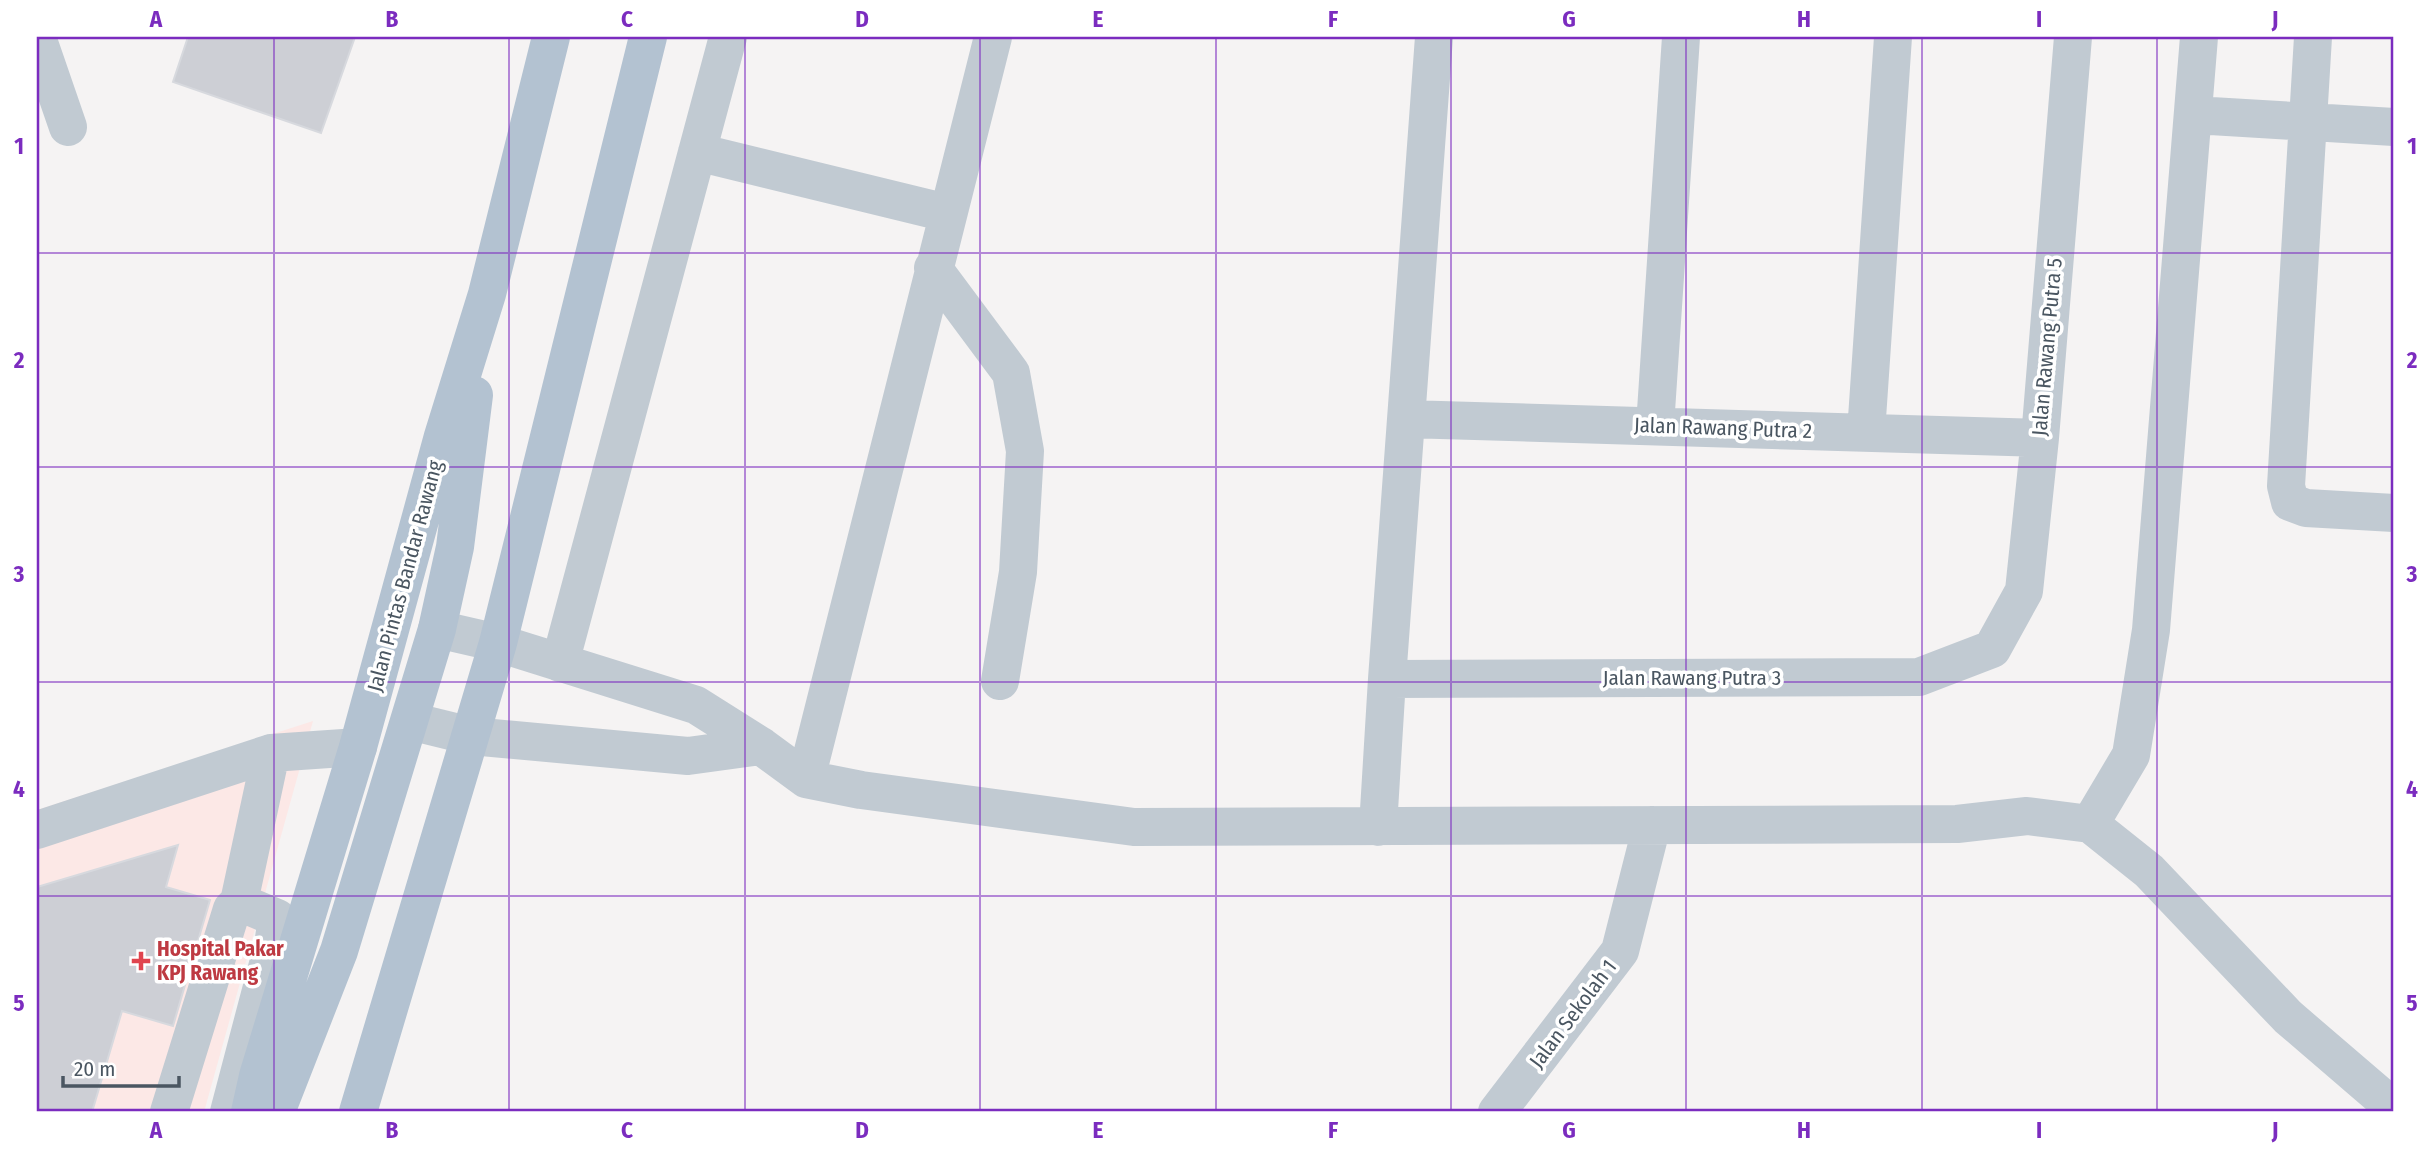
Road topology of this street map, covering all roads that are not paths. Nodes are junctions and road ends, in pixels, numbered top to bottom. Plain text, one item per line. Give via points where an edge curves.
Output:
1 (37, 37) edge
2 (551, 37) edge
3 (649, 37) edge
4 (728, 37) edge
5 (993, 37) edge
6 (1434, 37) edge
7 (1681, 37) edge
8 (1893, 37) edge
9 (2073, 37) edge
10 (2199, 37) edge
11 (2313, 37) edge
12 (2194, 115) junction
13 (2309, 121) junction
14 (68, 127) dead end
15 (2394, 127) edge
16 (697, 152) junction
17 (947, 213) junction
18 (933, 268) junction
19 (487, 294) junction
20 (1406, 419) junction
21 (1656, 426) junction
22 (1866, 433) junction
23 (2040, 438) junction
24 (2394, 513) edge
25 (437, 629) junction
26 (498, 643) junction
27 (1992, 649) joint
28 (560, 663) junction
29 (1387, 679) junction
30 (1000, 681) dead end
31 (411, 721) junction
32 (471, 736) junction
33 (761, 746) junction
34 (358, 747) junction
35 (271, 753) junction
36 (806, 779) junction
37 (2090, 824) junction
38 (1652, 825) junction
39 (1378, 827) junction
40 (37, 830) edge
41 (240, 902) junction
42 (2394, 1108) edge
43 (169, 1112) edge
44 (229, 1112) edge
45 (250, 1112) edge
46 (276, 1112) edge
47 (358, 1112) edge
48 (1497, 1112) edge

1 - 14 street
2 - 19 main road, Jalan Pintas Bandar Rawang
3 - 26 main road
4 - 16 street
5 - 17 street
6 - 20 street
7 - 21 street
8 - 22 street
9 - 23 street, Jalan Rawang Putra 5
10 - 12 street
11 - 13 street
12 - 13 street
12 - 37 street via 2151,630 2131,755
13 - 15 street
13 - 24 street via 2286,486 2290,502 2306,508
16 - 17 street
16 - 28 street
17 - 18 street
18 - 30 street via 1011,373 1025,451 1018,572
18 - 36 street
19 - 25 main road via 455,547
19 - 34 main road, Jalan Pintas Bandar Rawang
20 - 21 street, Jalan Rawang Putra 2
20 - 29 street
21 - 22 street, Jalan Rawang Putra 2
22 - 23 street, Jalan Rawang Putra 2
23 - 27 street, Jalan Rawang Putra 5 via 2024,591
25 - 26 street
25 - 31 main road
26 - 28 street
26 - 32 main road
27 - 29 street, Jalan Rawang Putra 3 via 1919,677
28 - 33 street via 696,705
29 - 39 street
31 - 32 street
31 - 46 main road via 339,951
32 - 33 street via 688,756
32 - 47 main road
33 - 36 street
34 - 35 street
34 - 45 main road, Jalan Pintas Bandar Rawang
35 - 40 street
35 - 41 street
36 - 39 street via 1134,827
37 - 38 street via 2027,816 1957,824
37 - 42 street via 2149,871 2288,1017
38 - 39 street
38 - 48 street, Jalan Sekolah 1 via 1620,951
41 - 43 street via 232,909
41 - 44 street via 277,918

